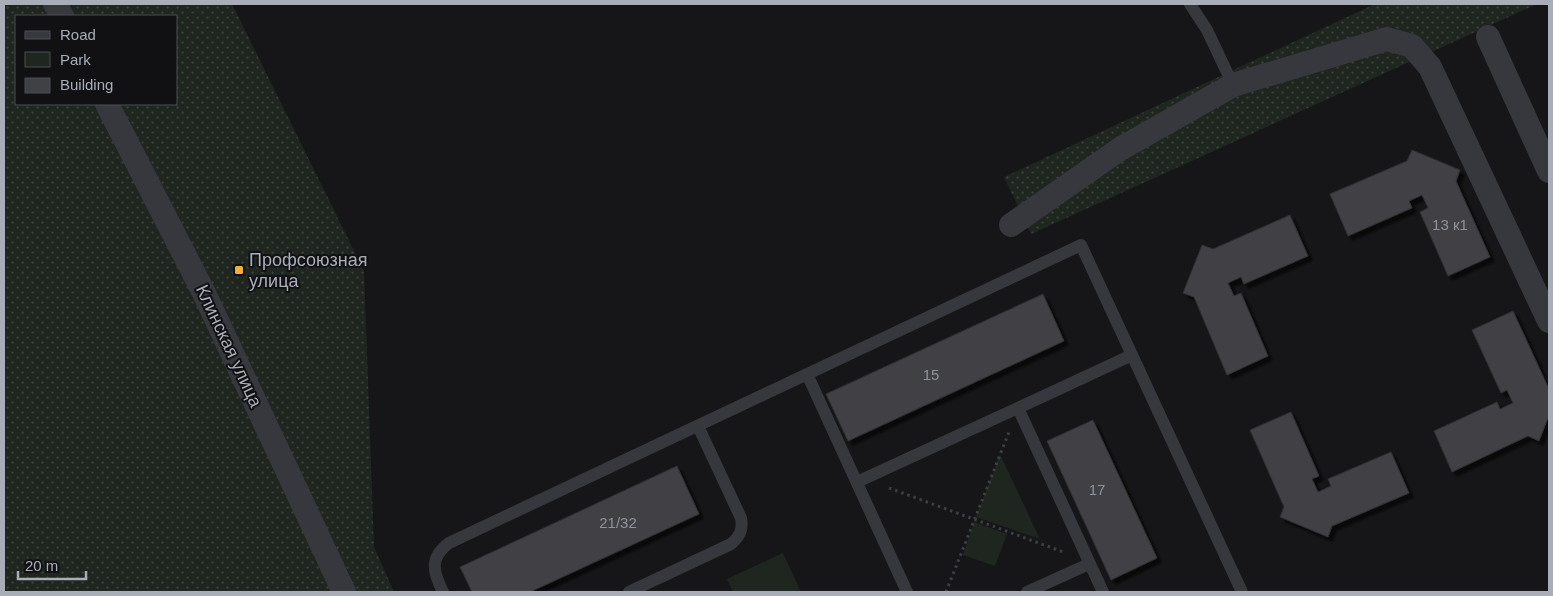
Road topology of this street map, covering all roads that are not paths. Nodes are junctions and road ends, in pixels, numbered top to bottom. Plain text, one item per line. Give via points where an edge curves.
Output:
1 (55, 4) edge
2 (1190, 4) edge
3 (61, 15) edge
4 (1488, 37) dead end
5 (1233, 85) junction
6 (108, 105) edge
7 (1549, 171) edge
8 (1011, 225) dead end
9 (1549, 321) edge
10 (1132, 355) junction
11 (807, 374) junction
12 (1018, 408) junction
13 (698, 426) junction
14 (861, 480) junction
15 (1089, 563) junction
16 (344, 592) edge
17 (443, 592) edge
18 (628, 592) edge
19 (907, 592) edge
20 (1027, 592) edge
21 (1103, 592) edge
22 (1242, 592) edge

1 - 3 street
2 - 5 lane via 1208,30
4 - 7 street
5 - 8 street via 1120,149
5 - 9 street via 1387,39 1412,46 1430,67
6 - 16 street, Клинская улица via 204,294
10 - 11 lane via 1081,245
10 - 12 lane
10 - 22 lane
11 - 13 lane
11 - 14 lane
12 - 14 lane
12 - 15 lane
13 - 17 lane via 449,543 439,550 434,564
13 - 18 lane via 741,518 739,537 732,544
14 - 19 lane
15 - 20 lane
15 - 21 lane

